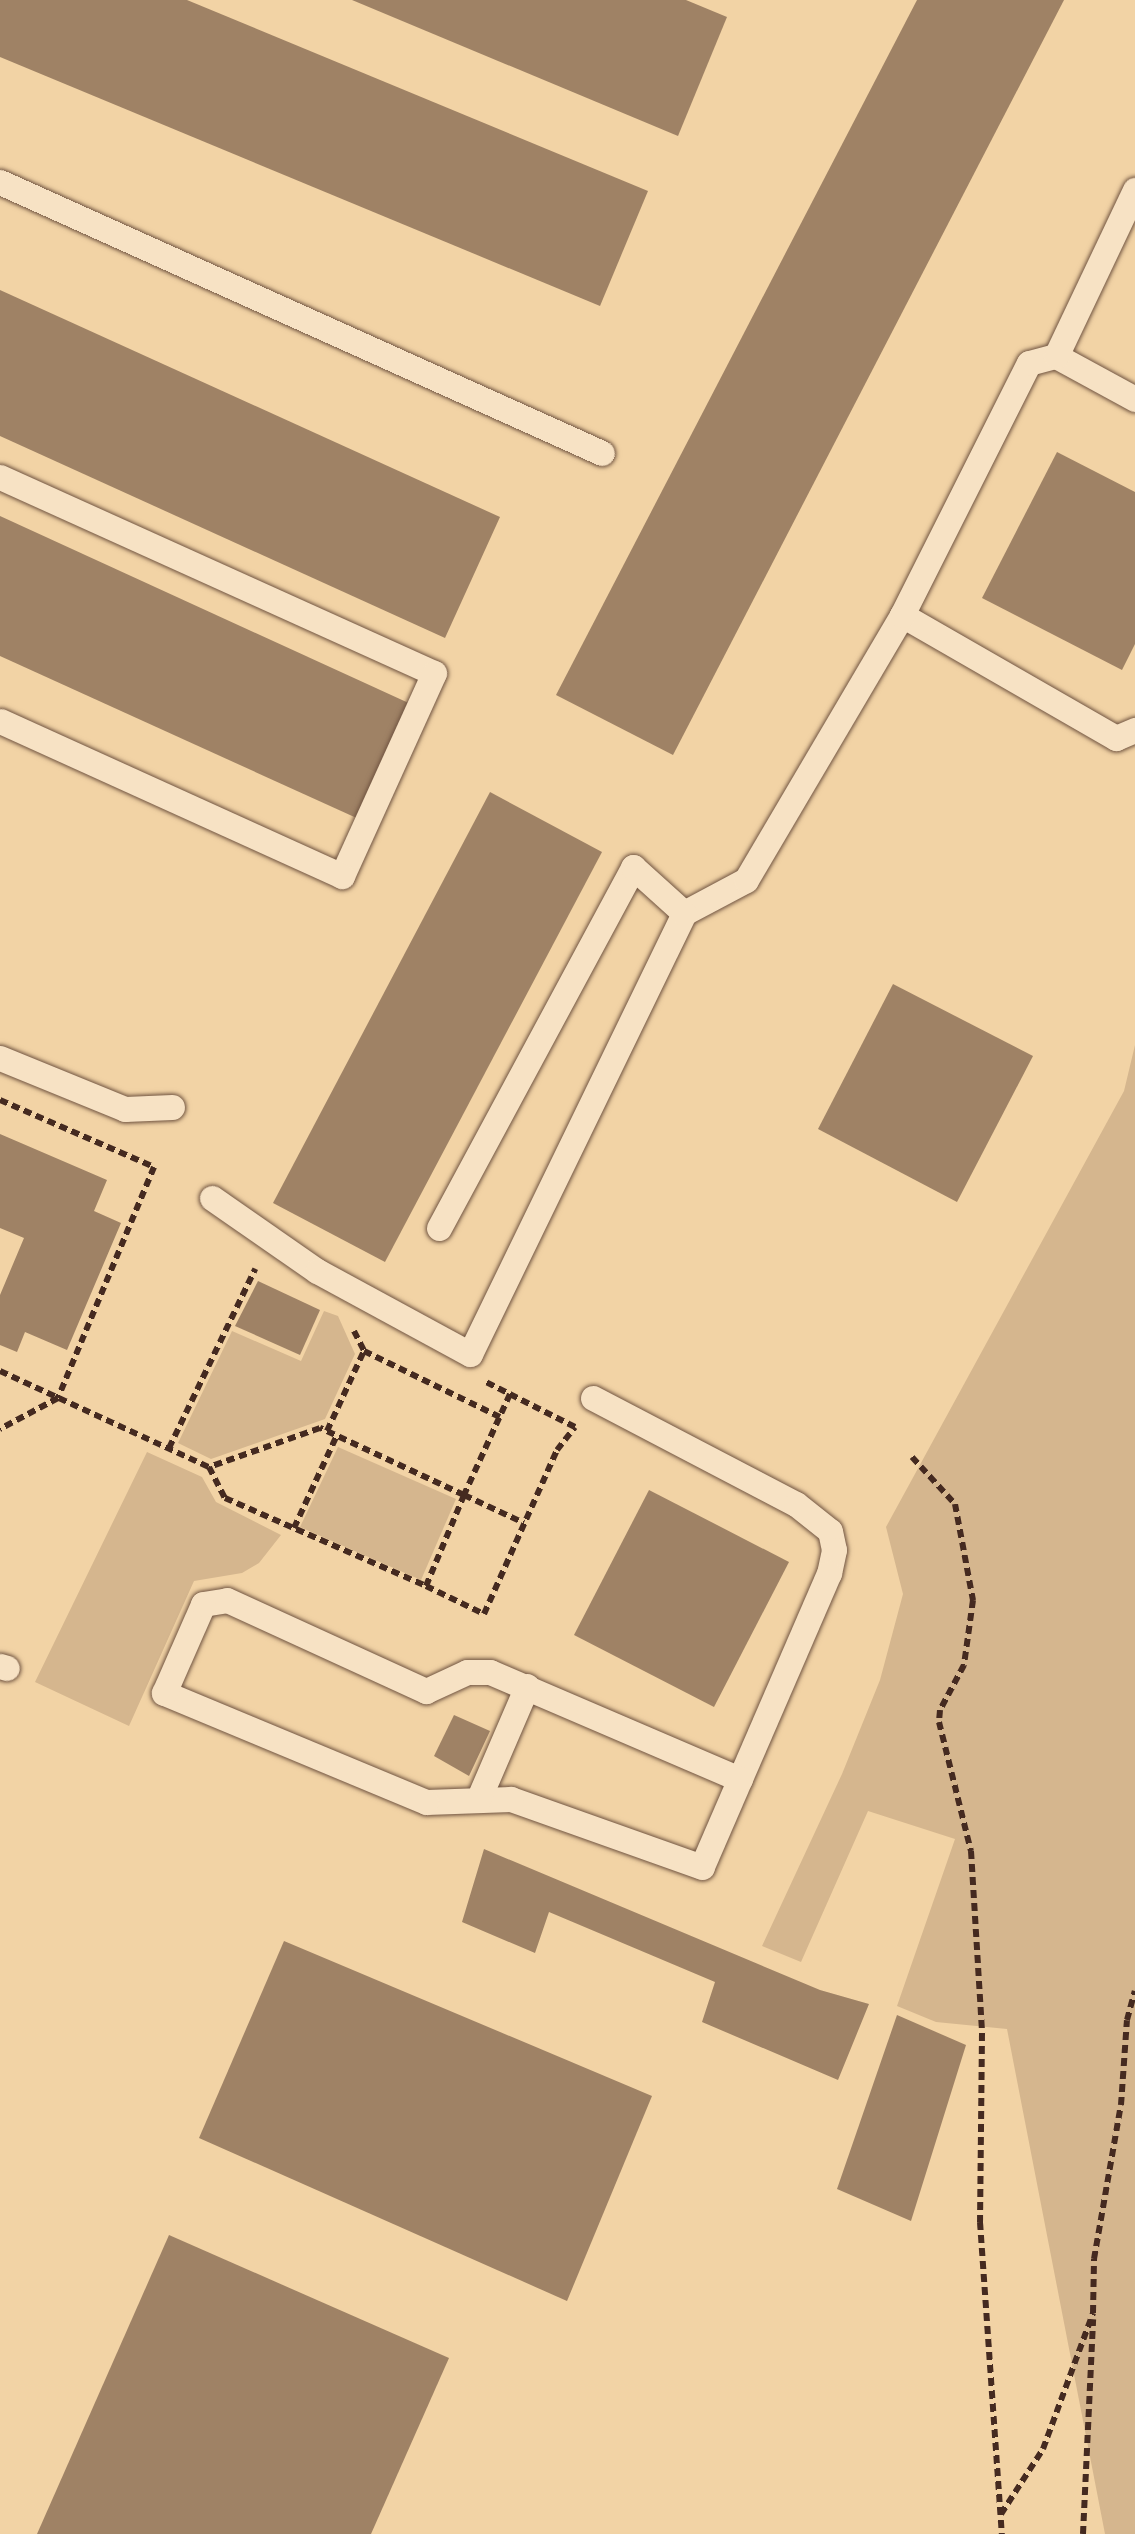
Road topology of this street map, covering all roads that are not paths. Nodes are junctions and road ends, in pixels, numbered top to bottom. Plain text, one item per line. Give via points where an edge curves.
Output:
1 (0, 182) edge
2 (1135, 190) edge
3 (1056, 356) junction
4 (1135, 399) edge
5 (602, 453) dead end
6 (0, 477) edge
7 (902, 615) junction
8 (0, 721) edge
9 (1135, 730) edge
10 (684, 914) junction
11 (0, 1058) edge
12 (172, 1107) dead end
13 (212, 1198) dead end
14 (440, 1228) dead end
15 (594, 1398) dead end
16 (527, 1686) junction
17 (740, 1778) junction
18 (478, 1800) junction

1 - 5 lane
2 - 3 lane
3 - 4 lane
3 - 7 lane via 1029,363
6 - 8 lane via 434,673 342,876
7 - 9 lane via 1116,738
7 - 10 lane via 746,880
10 - 13 lane via 470,1354 317,1271
10 - 14 lane via 633,867
11 - 12 lane via 125,1110
15 - 17 lane via 796,1504 830,1531 829,1573
16 - 17 lane
16 - 18 lane
16 - 18 lane via 490,1672 467,1672 426,1691 227,1600 212,1599 203,1604 164,1692 426,1802
17 - 18 lane via 702,1868 511,1799

